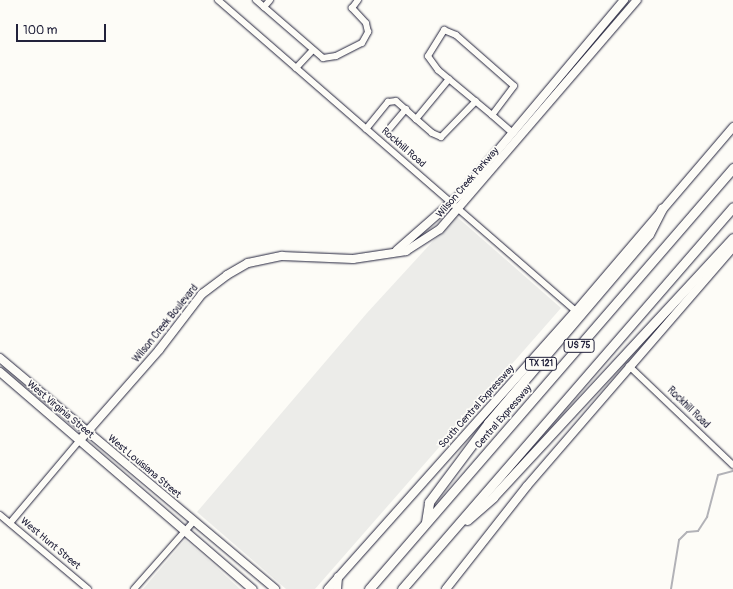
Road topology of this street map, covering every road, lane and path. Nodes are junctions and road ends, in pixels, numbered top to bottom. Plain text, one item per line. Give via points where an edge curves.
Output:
1 (218, 0) edge
2 (256, 0) edge
3 (270, 0) edge
4 (358, 0) edge
5 (624, 0) edge
6 (637, 0) edge
7 (264, 7) junction
8 (312, 51) junction
9 (296, 68) junction
10 (449, 79) junction
11 (476, 101) junction
12 (406, 109) junction
13 (492, 115) junction
14 (416, 119) junction
15 (733, 127) edge
16 (390, 128) dead end
17 (366, 129) junction
18 (513, 132) junction
19 (733, 168) edge
20 (452, 204) junction
21 (733, 207) edge
22 (662, 208) junction
23 (460, 210) junction
24 (733, 238) edge
25 (733, 247) edge
26 (397, 250) junction
27 (576, 311) junction
28 (0, 358) edge
29 (629, 366) junction
30 (0, 372) edge
31 (87, 432) junction
32 (80, 440) junction
33 (731, 464) edge
34 (0, 515) edge
35 (193, 522) junction
36 (10, 523) junction
37 (426, 523) junction
38 (186, 531) junction
39 (442, 542) junction
40 (338, 577) junction
41 (88, 589) edge
42 (134, 589) edge
43 (252, 589) edge
44 (275, 589) edge
45 (328, 589) edge
46 (337, 589) edge
47 (369, 589) edge
48 (402, 589) edge
49 (446, 589) edge

1 - 9 street, Rockhill Road
2 - 7 street
3 - 7 street
4 - 8 street via 352,8 366,23 368,32 362,43 336,56 323,58
5 - 18 main road, Wilson Creek Parkway
6 - 23 main road, Wilson Creek Parkway
7 - 8 street
8 - 9 street
9 - 17 street, Rockhill Road
10 - 11 street
10 - 13 street via 428,56 444,30 456,35 514,86
10 - 14 street
11 - 13 street
11 - 14 street via 441,137
12 - 14 street
12 - 16 street
12 - 17 street via 396,101 388,102
13 - 18 street
15 - 22 main road, South Central Expressway / TX 121
17 - 20 street, Rockhill Road
18 - 20 main road, Wilson Creek Parkway
19 - 37 highway, Central Expressway / US 75
20 - 23 street, Rockhill Road
20 - 26 main road, Wilson Creek Parkway
21 - 39 highway, US 75
22 - 27 main road, South Central Expressway
22 - 37 highway, TX 121 via 649,234 488,424 429,502
23 - 26 main road, Wilson Creek Parkway via 423,242 406,251
23 - 27 street, Rockhill Road
24 - 39 highway via 493,497
25 - 29 main road
26 - 31 main road, Wilson Creek Boulevard via 353,259 282,256 248,263 227,274 202,294
27 - 40 main road, South Central Expressway
28 - 31 main road, West Louisiana Street
29 - 33 street, Rockhill Road
29 - 49 main road via 527,486
30 - 32 main road, West Virginia Street
31 - 32 main road, Wilson Creek Boulevard
31 - 35 main road, West Louisiana Street
32 - 36 street, Wilson Creek Boulevard
32 - 38 main road, West Virginia Street
34 - 36 street, West Hunt Street
35 - 38 street
35 - 44 main road, West Louisiana Street
36 - 41 street, West Hunt Street
37 - 47 highway, Central Expressway / US 75
38 - 42 street
38 - 43 main road, West Virginia Street
39 - 48 highway, US 75
40 - 45 main road, South Central Expressway
40 - 46 main road

